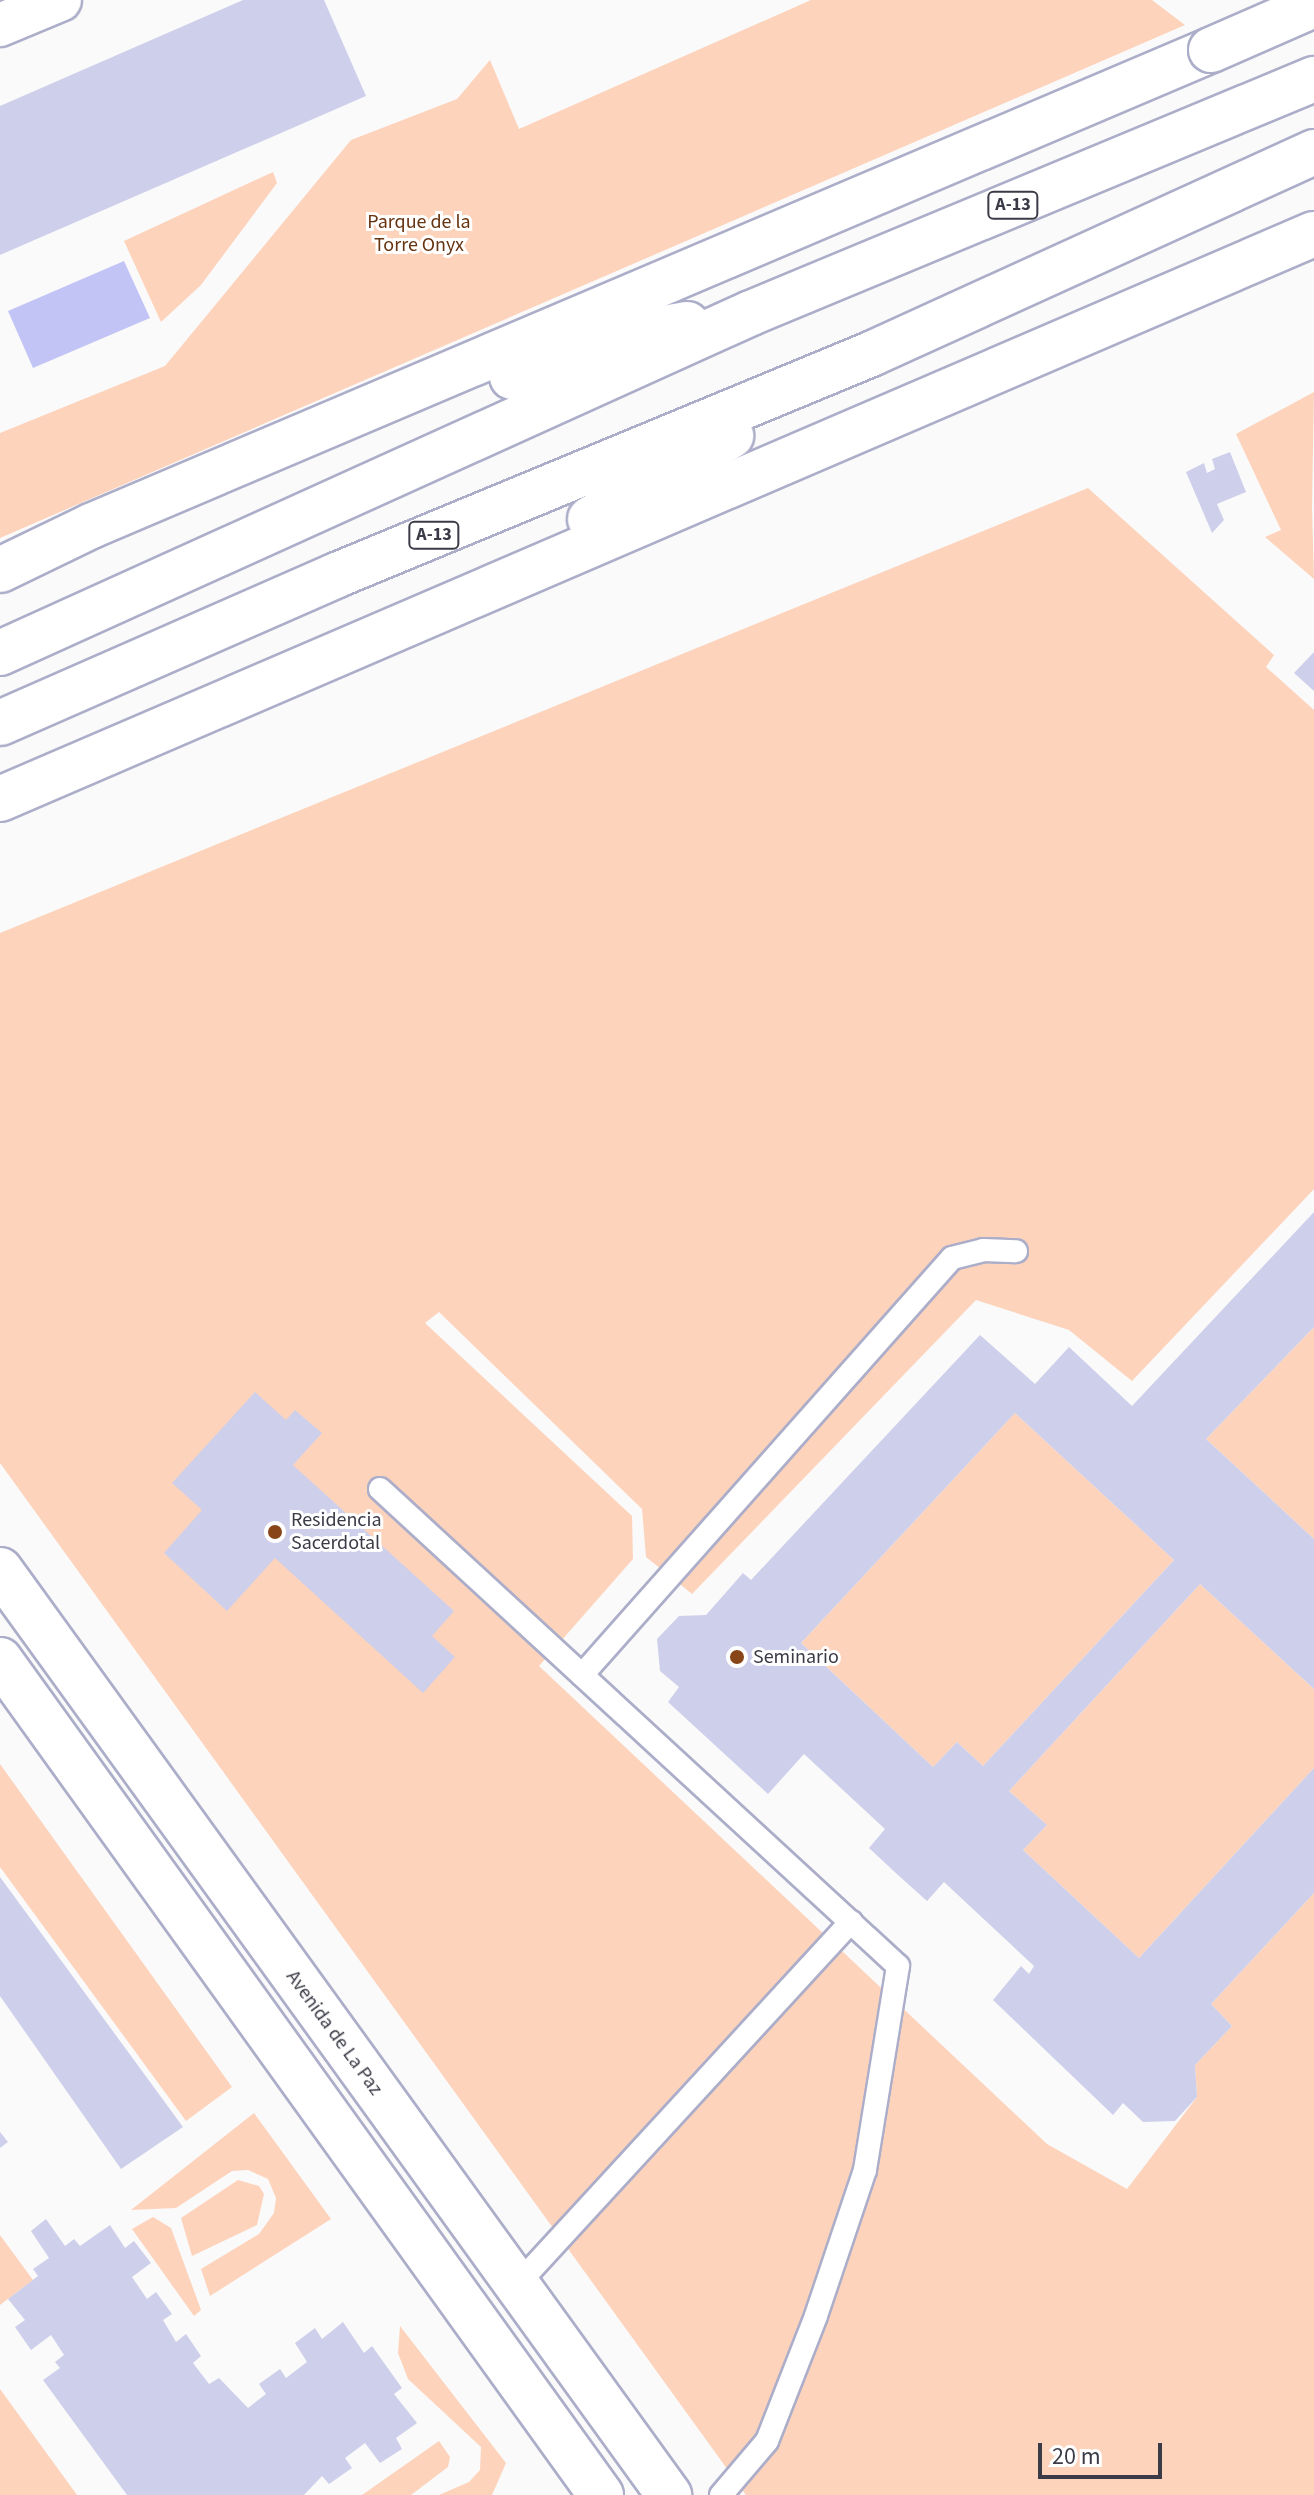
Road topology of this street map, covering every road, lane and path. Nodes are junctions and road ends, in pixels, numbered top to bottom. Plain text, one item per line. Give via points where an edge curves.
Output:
1 (60, 0) edge
2 (1314, 5) edge
3 (0, 25) edge
4 (1314, 79) edge
5 (1314, 152) edge
6 (1314, 234) edge
7 (751, 313) junction
8 (871, 354) junction
9 (91, 526) junction
10 (0, 570) edge
11 (431, 613) junction
12 (0, 653) edge
13 (0, 723) edge
14 (0, 799) edge
15 (1016, 1251) dead end
16 (380, 1489) dead end
17 (0, 1570) edge
18 (0, 1660) edge
19 (582, 1675) junction
20 (851, 1922) junction
21 (516, 2286) junction
22 (601, 2495) edge
23 (669, 2495) edge
24 (721, 2495) edge

1 - 3 street
2 - 9 main road, bridge
4 - 7 main road, A-13
5 - 8 main road, A-13
6 - 11 main road
7 - 9 main road via 637,333
7 - 12 main road, A-13
8 - 11 main road
8 - 13 main road, A-13 via 337,575
9 - 10 main road
11 - 14 main road
15 - 19 lane via 983,1250 952,1258
16 - 19 lane
17 - 21 main road, Avenida de La Paz
18 - 22 main road
19 - 20 lane
20 - 21 lane
20 - 24 lane via 898,1966 865,2170 767,2441
21 - 23 main road, Avenida de La Paz

